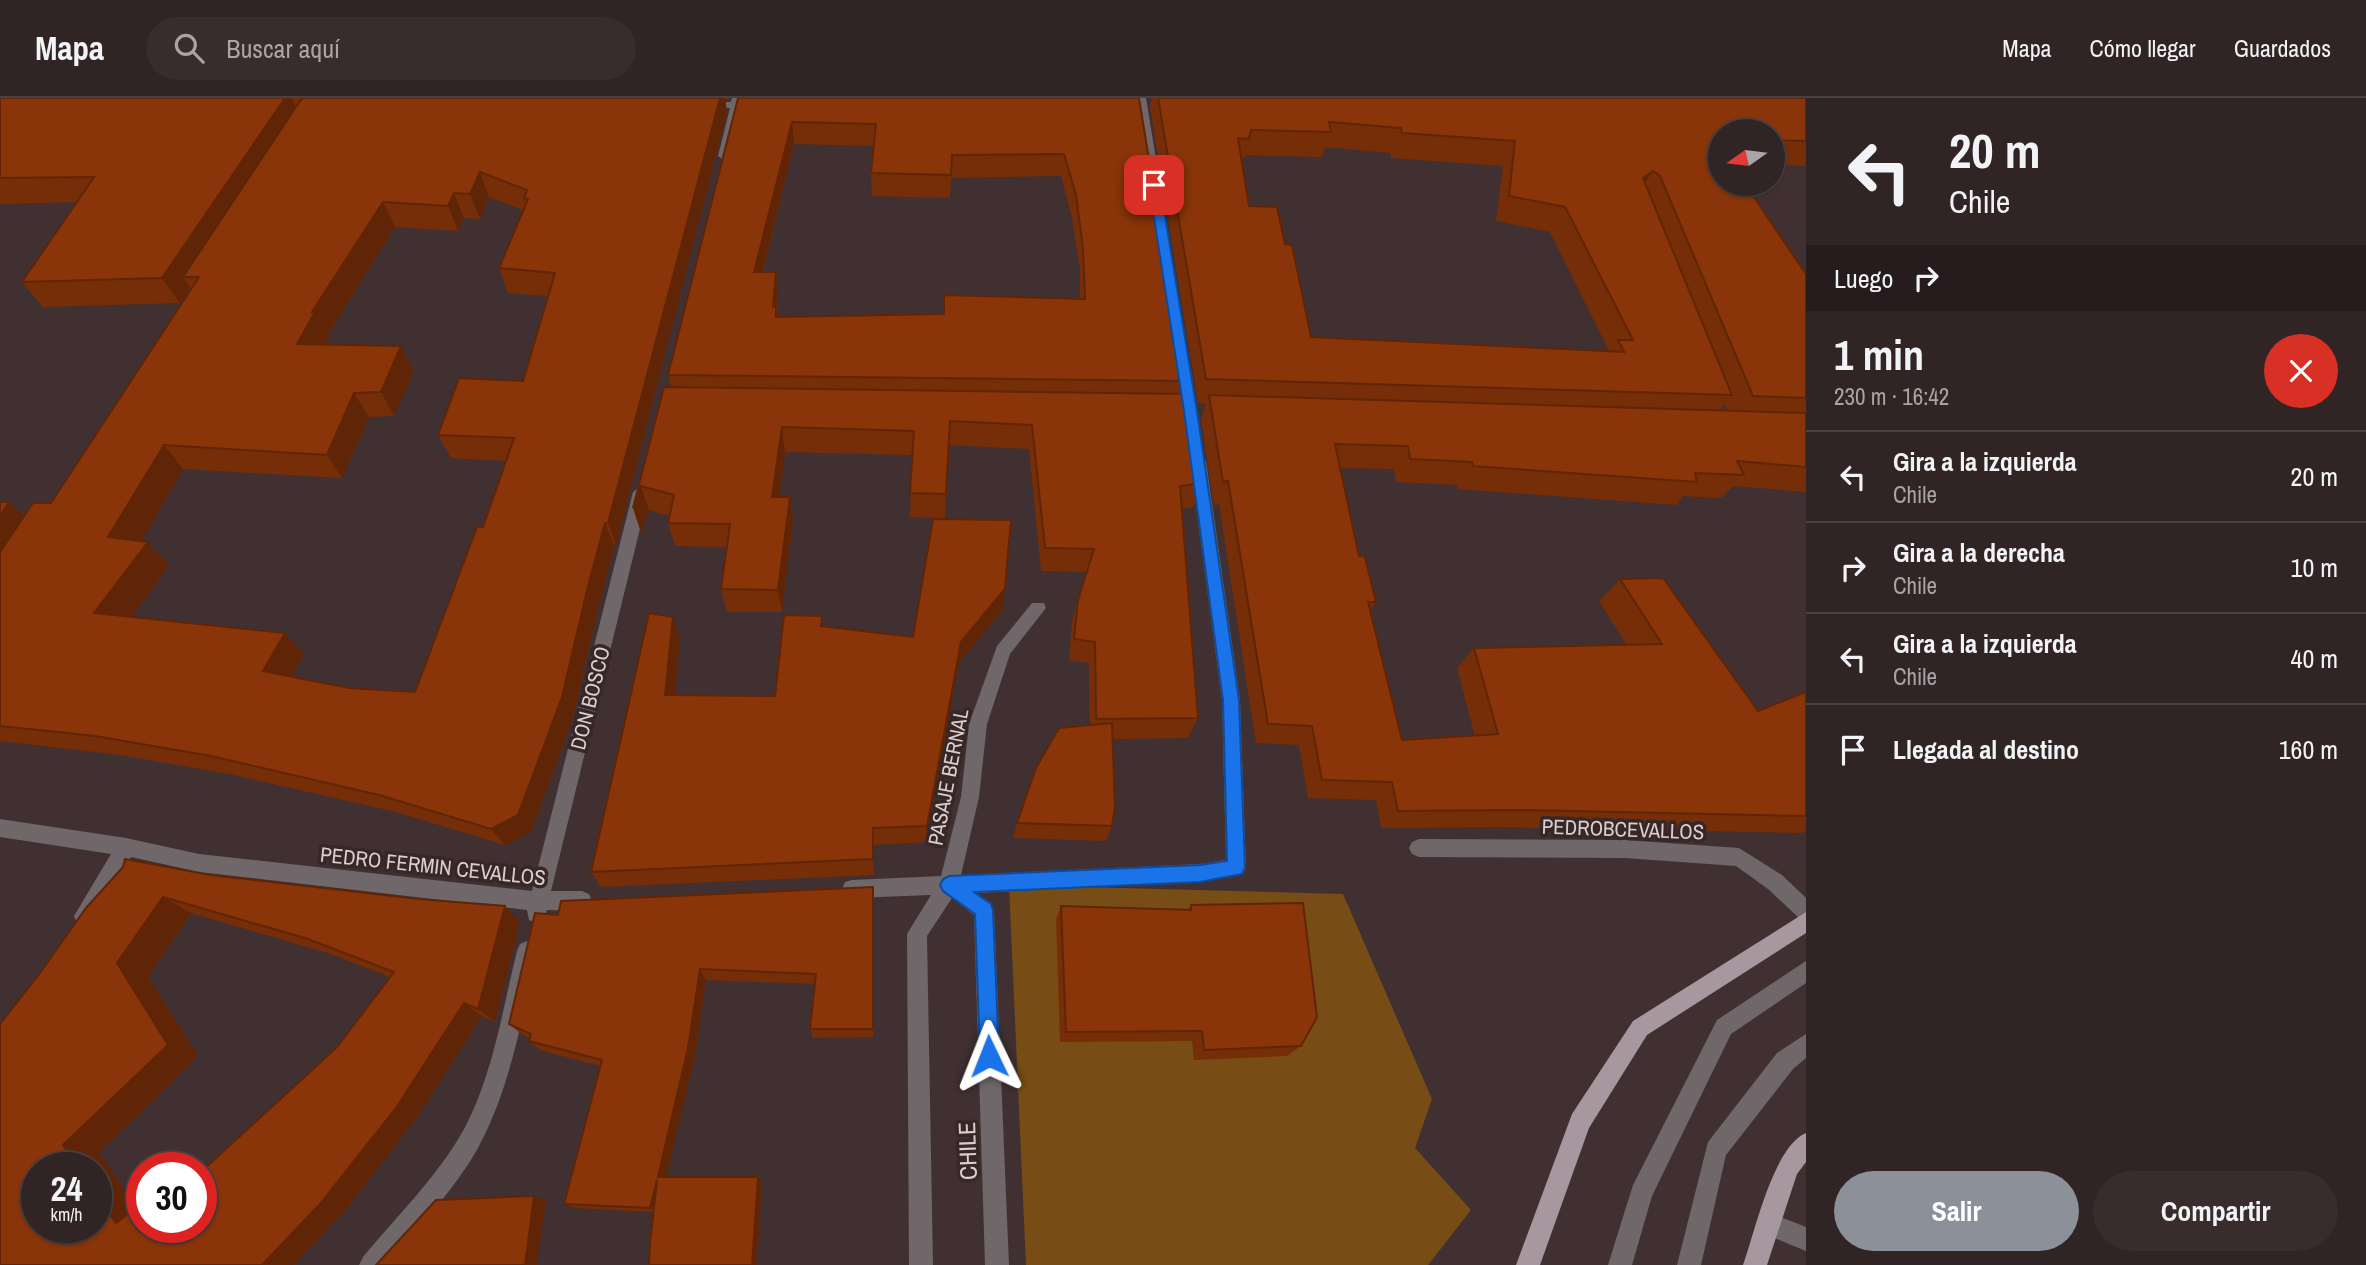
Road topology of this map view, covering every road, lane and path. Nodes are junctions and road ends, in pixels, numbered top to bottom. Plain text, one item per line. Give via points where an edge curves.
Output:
1 (1141, 99) edge
2 (737, 101) edge
3 (777, 104) edge
4 (684, 105) edge
5 (720, 170) edge
6 (1171, 411) edge
7 (1197, 411) junction
8 (646, 472) edge
9 (1038, 608) dead end
10 (0, 828) edge
11 (126, 847) junction
12 (1419, 848) dead end
13 (949, 885) junction
14 (838, 890) edge
15 (602, 900) edge
16 (539, 902) junction
17 (1806, 911) edge
18 (1806, 922) edge
19 (71, 936) edge
20 (1806, 971) edge
21 (1806, 1045) edge
22 (1806, 1144) edge
23 (1768, 1224) junction
24 (1806, 1239) edge
25 (371, 1265) edge
26 (921, 1265) edge
27 (997, 1265) edge
28 (1528, 1265) edge
29 (1620, 1265) edge
30 (1689, 1265) edge
31 (1755, 1265) edge

1 - 7 street
2 - 3 street
2 - 4 street
2 - 5 street
6 - 7 street
7 - 13 street via 1194,438 1231,700 1236,868
8 - 16 street, DON BOSCO
9 - 13 street, PASAJE BERNAL via 1003,651 978,724 970,797
10 - 11 street, PEDRO FERMIN CEVALLOS
11 - 16 street, PEDRO FERMIN CEVALLOS via 199,863
11 - 19 street
12 - 17 street, PEDROBCEVALLOS via 1625,849 1739,857
13 - 14 street
13 - 26 street via 917,934
13 - 27 street, CHILE via 984,910
15 - 16 street, PEDRO FERMIN CEVALLOS
16 - 25 street, DON BOSCO via 480,1121 457,1161
18 - 28 main road via 1640,1028 1580,1122
20 - 29 street via 1724,1027 1642,1193
21 - 30 street via 1785,1061 1716,1150
22 - 23 main road via 1788,1167
23 - 24 street
23 - 31 main road

